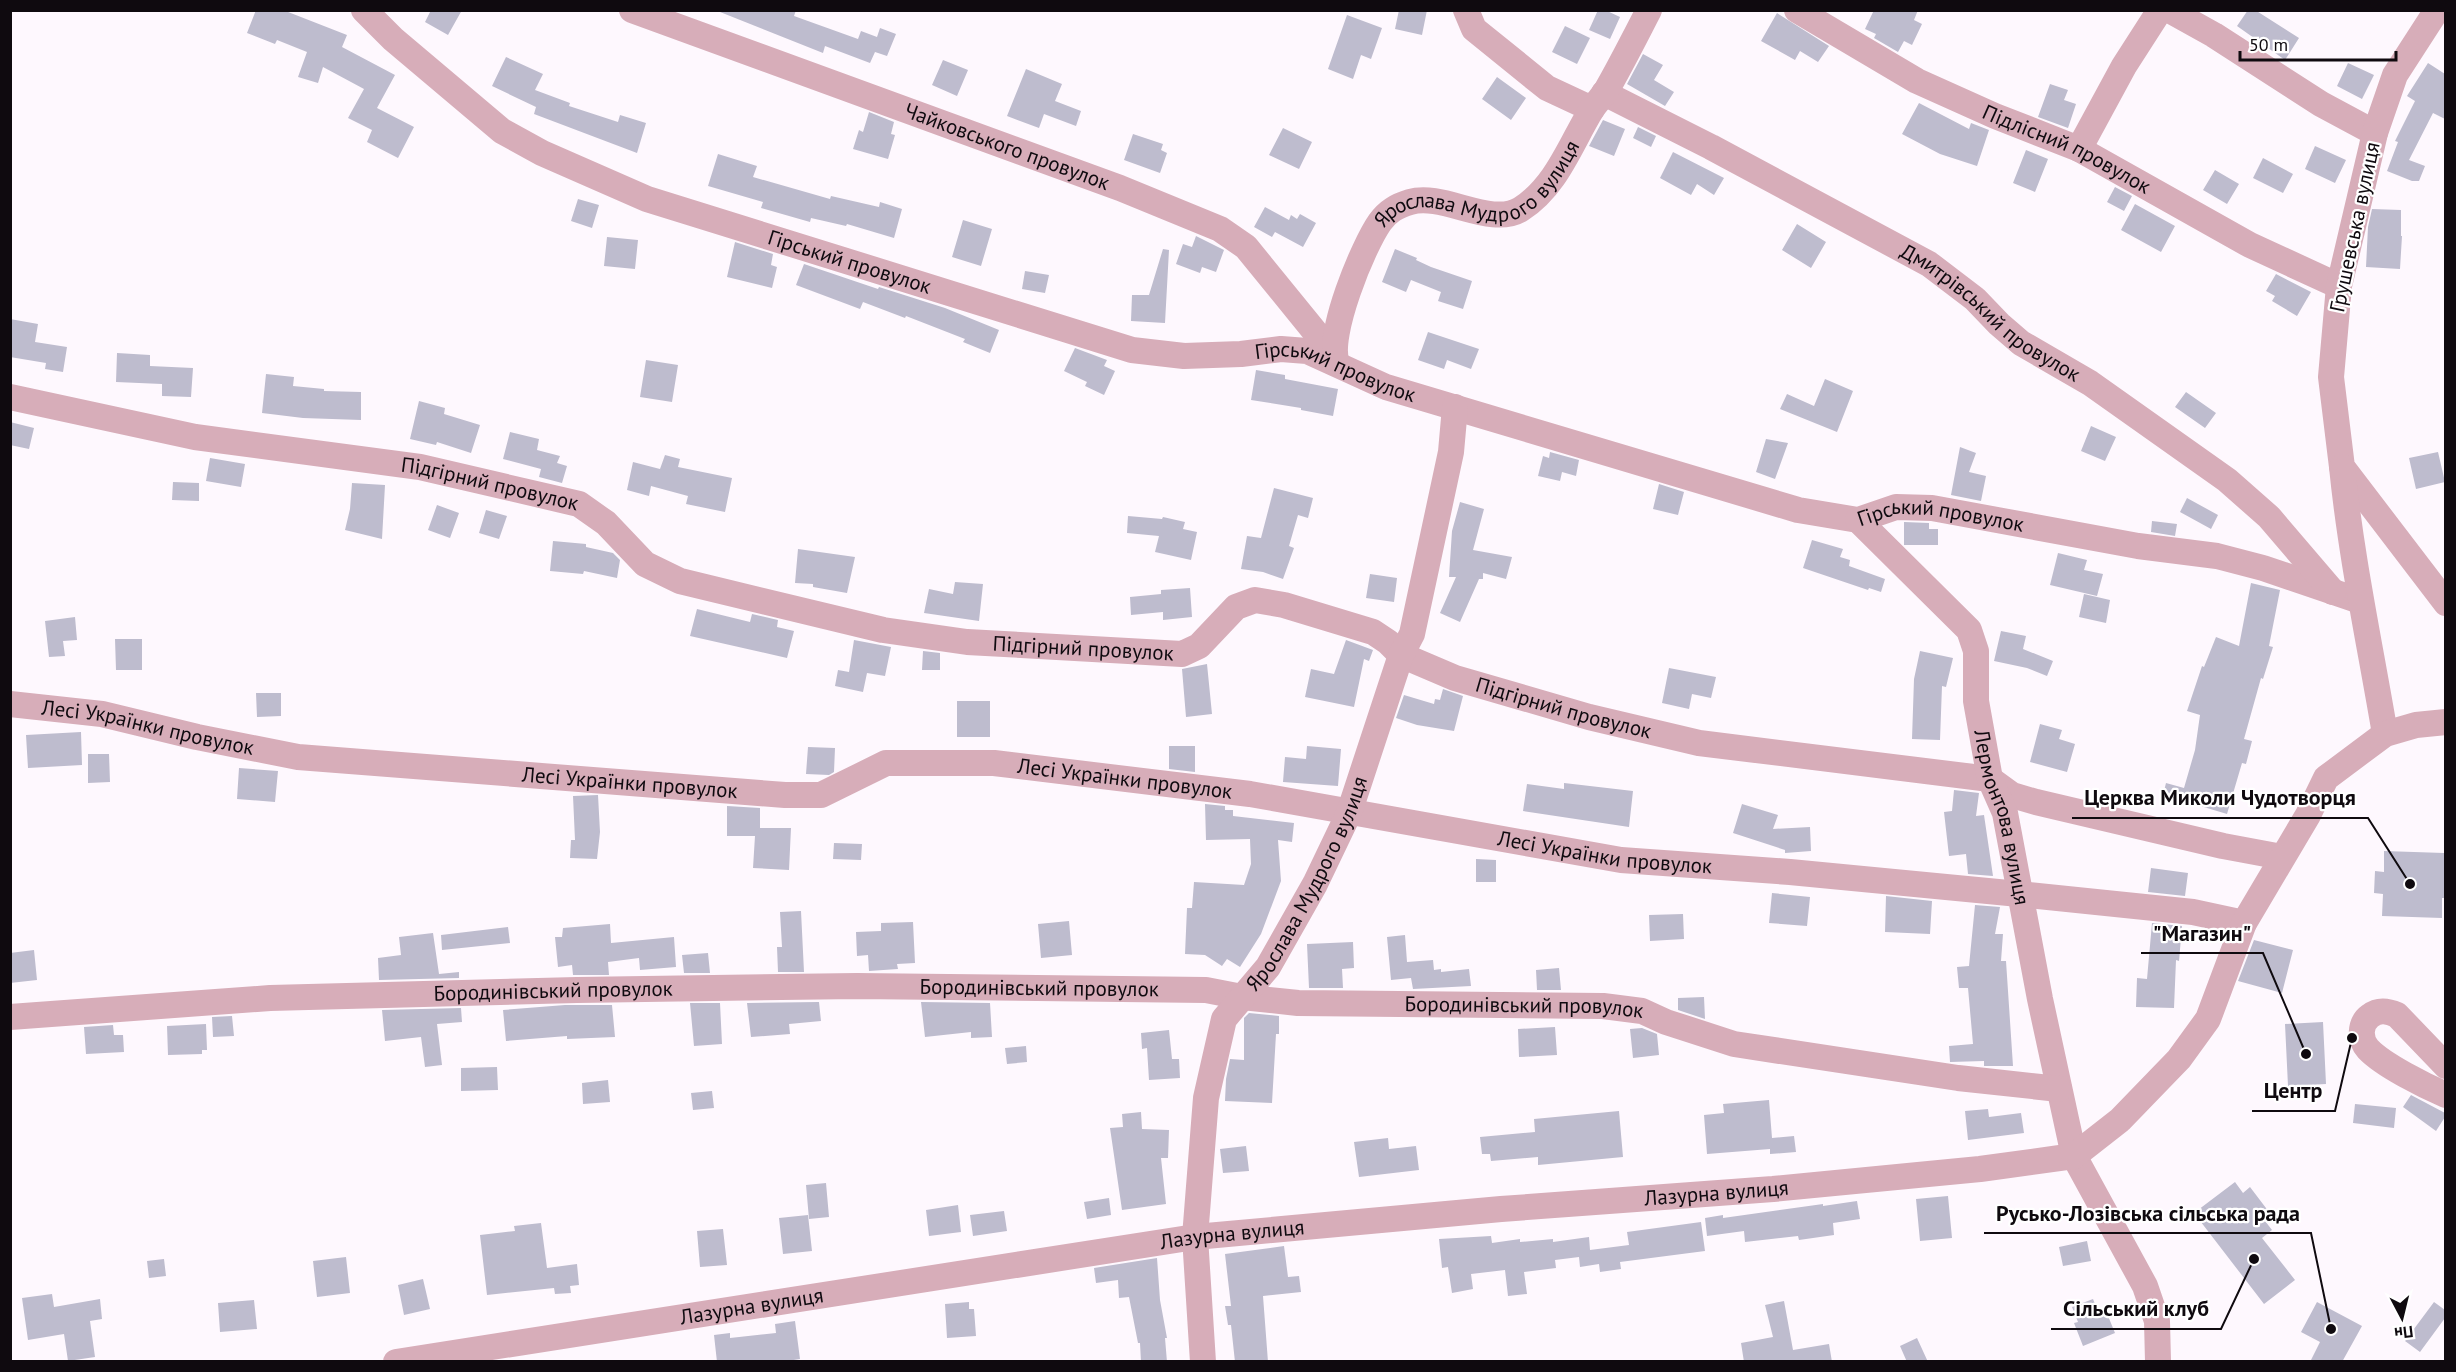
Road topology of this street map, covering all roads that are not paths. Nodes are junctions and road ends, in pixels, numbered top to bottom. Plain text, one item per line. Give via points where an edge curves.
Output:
1 (364, 10) edge
2 (632, 10) edge
3 (1466, 10) edge
4 (1649, 10) edge
5 (1797, 10) edge
6 (2160, 10) edge
7 (2169, 10) edge
8 (2435, 11) edge
9 (1598, 101) junction
10 (2374, 132) junction
11 (2079, 149) junction
12 (2339, 286) junction
13 (1336, 360) junction
14 (10, 397) edge
15 (1455, 407) junction
16 (2342, 467) junction
17 (1858, 520) junction
18 (2333, 592) junction
19 (2360, 601) junction
20 (2445, 603) edge
21 (1401, 655) junction
22 (10, 704) edge
23 (2445, 722) edge
24 (2385, 734) junction
25 (1990, 778) junction
26 (1349, 813) junction
27 (2282, 857) junction
28 (2019, 894) junction
29 (2244, 922) junction
30 (1242, 997) junction
31 (10, 1017) edge
32 (2445, 1066) edge
33 (2059, 1089) junction
34 (2445, 1095) edge
35 (2074, 1156) junction
36 (1195, 1237) junction
37 (396, 1362) edge
38 (1203, 1362) edge
39 (2158, 1362) edge

1 - 13 street, Гірський провулок via 502,132 647,199 1132,350 1184,356 1281,349 1307,351
2 - 13 street, Чайковського провулок via 1120,188 1221,229 1246,247
3 - 9 street, Дмитрівський провулок via 1474,29 1547,88
4 - 9 street, Ярослава Мудрого вулиця
5 - 11 street, Підлісний провулок via 1917,81
6 - 11 street
7 - 10 street via 2321,104
8 - 10 street, Грушевська вулиця via 2395,75
9 - 13 street, Ярослава Мудрого вулиця via 1571,151 1543,190 1520,210 1496,214 1434,200 1413,201 1393,208 1380,221 1353,276 1335,339
9 - 18 street, Дмитрівський провулок via 1711,147 1929,264 1975,299 2021,344 2090,383 2227,480 2269,517
10 - 12 street, Грушевська вулиця
11 - 12 street, Підлісний провулок via 2250,245
12 - 16 street, Грушевська вулиця via 2331,377
13 - 15 street, Гірський провулок via 1386,387
14 - 21 street, Підгірний провулок via 195,437 420,467 579,504 606,523 645,564 680,581 883,630 967,642 1182,654 1199,646 1236,607 1255,600 1373,632
15 - 17 street, Гірський провулок via 1798,510
15 - 21 street, Ярослава Мудрого вулиця via 1451,452 1434,536 1412,634
16 - 19 street, Грушевська вулиця
16 - 20 street
17 - 18 street, Гірський провулок via 1896,507 1932,508 2138,546 2217,556
17 - 25 street, Лермонтова вулиця via 1969,630 1976,651 1976,701
18 - 19 street, Гірський провулок
19 - 24 street, Грушевська вулиця
21 - 25 street, Підгірний провулок via 1455,678 1589,717 1699,743
21 - 26 street, Ярослава Мудрого вулиця
22 - 26 street, Лесі Українки провулок via 102,714 298,757 785,795 821,795 886,764 994,764 1250,794
23 - 24 street
24 - 27 street via 2326,778
25 - 27 street, Підгірний провулок via 2012,795 2036,802
25 - 28 street, Лермонтова вулиця via 2005,813
26 - 28 street, Лесі Українки провулок via 1621,860
26 - 30 street, Ярослава Мудрого вулиця via 1268,968
27 - 29 street
28 - 29 street, Лесі Українки провулок via 2193,912
28 - 33 street, Лермонтова вулиця
29 - 35 street via 2208,1019 2179,1059 2120,1120
30 - 31 street, Бородинівський провулок via 1206,990 857,986 624,989 270,999
30 - 33 street, Бородинівський провулок via 1298,1003 1603,1006 1642,1011 1734,1044
30 - 36 street, Ярослава Мудрого вулиця via 1224,1019 1206,1098
32 - 34 street via 2397,1015 2387,1011 2367,1017 2362,1027 2366,1047
33 - 35 street, Лермонтова вулиця
35 - 36 street, Лазурна вулиця via 1784,1188
35 - 39 street, Лермонтова вулиця via 2145,1286 2157,1322
36 - 37 street, Лазурна вулиця
36 - 38 street, Ярослава Мудрого вулиця

